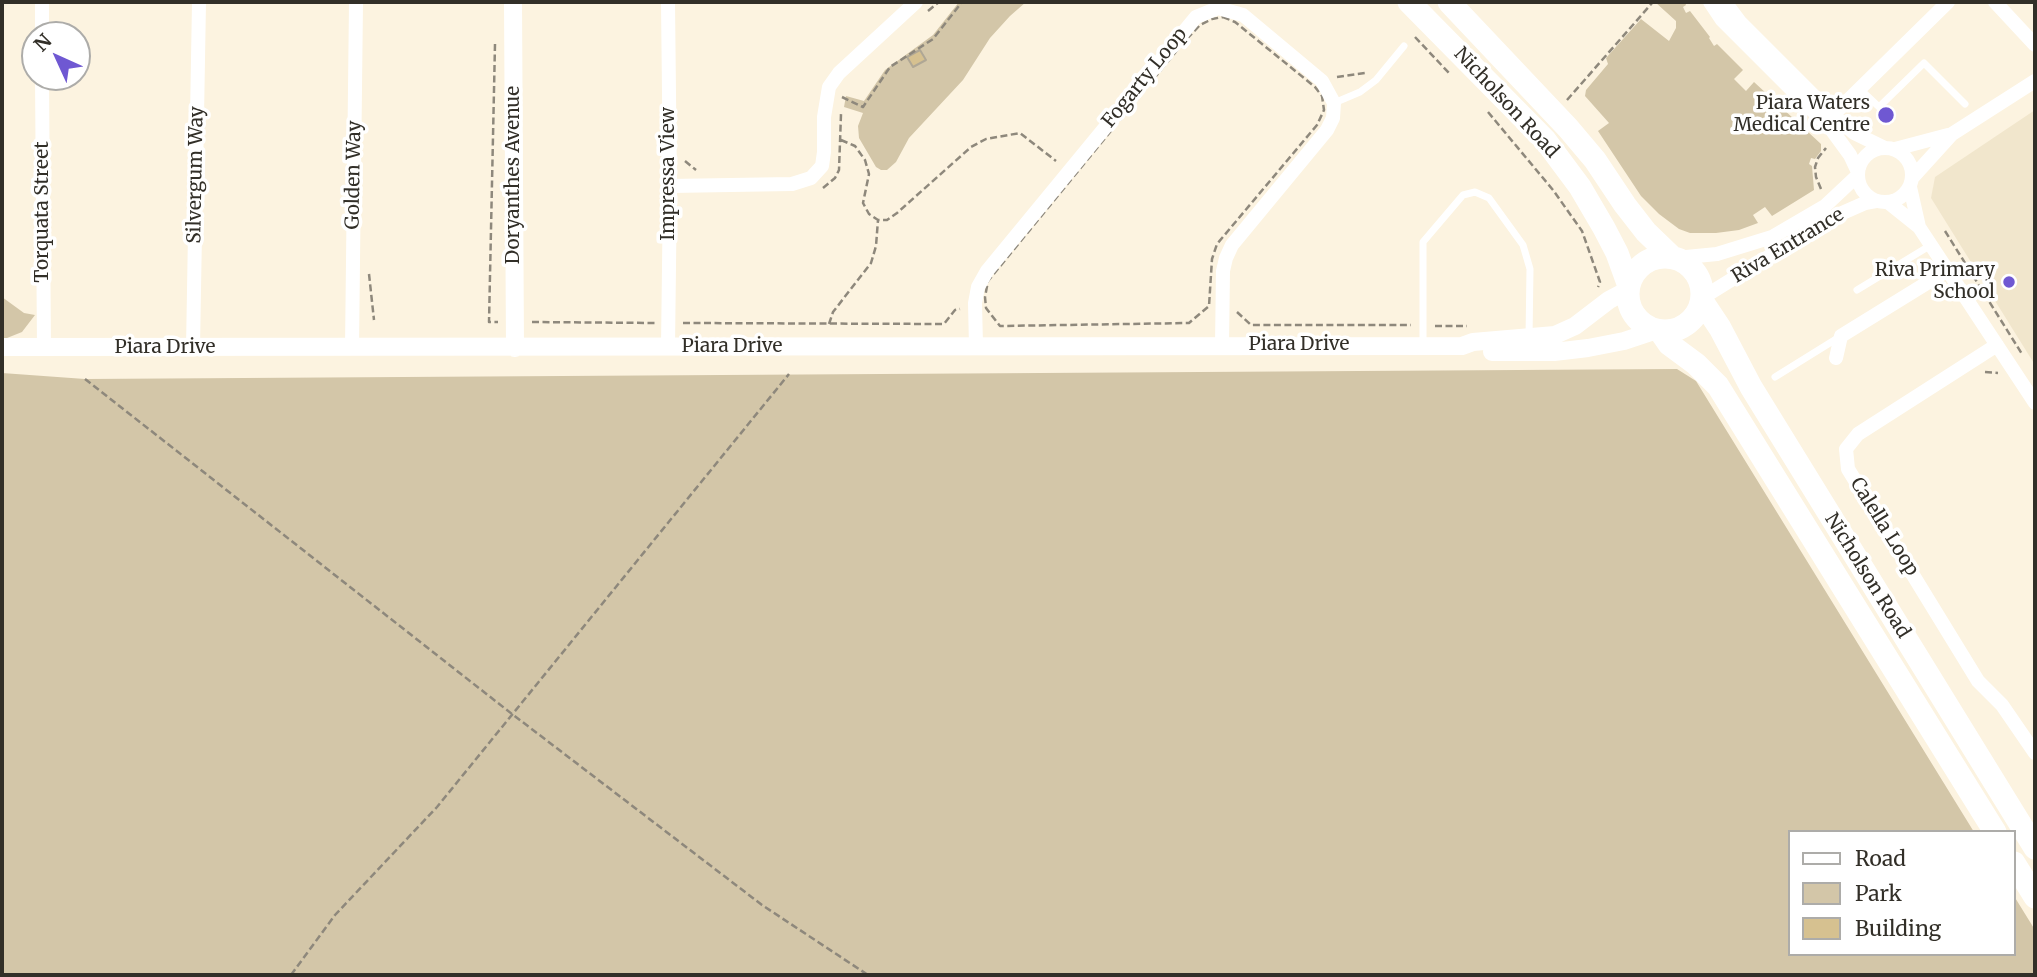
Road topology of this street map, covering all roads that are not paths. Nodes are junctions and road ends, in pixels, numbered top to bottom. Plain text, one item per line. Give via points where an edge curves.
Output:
1 (42, 2) edge
2 (199, 2) edge
3 (355, 2) edge
4 (513, 2) edge
5 (668, 2) edge
6 (916, 2) edge
7 (1409, 2) edge
8 (1449, 2) edge
9 (1710, 2) edge
10 (1725, 2) edge
11 (1948, 2) edge
12 (1995, 2) edge
13 (42, 21) edge
14 (2035, 45) edge
15 (1404, 46) dead end
16 (2035, 81) edge
17 (1860, 89) junction
18 (42, 91) edge
19 (1334, 103) junction
20 (1965, 104) dead end
21 (1833, 115) junction
22 (1952, 134) junction
23 (1890, 149) junction
24 (1858, 174) junction
25 (1912, 182) junction
26 (670, 186) junction
27 (1883, 202) junction
28 (1919, 227) junction
29 (1931, 245) junction
30 (1674, 258) junction
31 (1948, 270) junction
32 (1629, 288) junction
33 (1857, 290) dead end
34 (1702, 300) junction
35 (1659, 331) junction
36 (1841, 335) junction
37 (1529, 338) junction
38 (1222, 345) junction
39 (1997, 345) junction
40 (976, 346) junction
41 (1423, 346) junction
42 (1462, 346) junction
43 (2, 347) edge
44 (668, 347) junction
45 (44, 348) junction
46 (193, 348) junction
47 (352, 348) junction
48 (515, 348) junction
49 (1836, 358) dead end
50 (1775, 377) dead end
51 (2035, 404) edge
52 (2035, 753) edge
53 (1994, 830) edge
54 (2035, 848) edge
55 (2016, 866) edge
56 (2035, 897) edge

1 - 13 street
2 - 46 street, Silvergum Way
3 - 47 street, Golden Way
4 - 48 street, Doryanthes Avenue
5 - 26 street, Impressa View
6 - 26 street via 834,79 826,98 822,166 811,178 792,184
7 - 32 main road, Nicholson Road via 1545,139 1604,228
8 - 30 main road, Nicholson Road via 1568,128 1646,232
9 - 24 street via 1830,129
10 - 21 street
11 - 17 street
12 - 14 street
15 - 19 lane via 1360,92
16 - 22 street
17 - 20 lane via 1879,107 1924,63
17 - 21 street
18 - 45 street, Torquata Street
19 - 38 street via 1327,130 1232,245 1223,271
19 - 40 street, Fogarty Loop via 1322,81 1243,15 1218,8 1196,17 987,271 978,287 981,308
21 - 23 street via 1854,133
22 - 23 street
22 - 25 street
23 - 24 street via 1867,155
23 - 25 street via 1909,161
24 - 27 street via 1863,191
24 - 30 street, Riva Entrance via 1825,206 1773,237 1717,254
25 - 27 street via 1900,199
25 - 28 street
26 - 44 street, Impressa View
27 - 28 street
27 - 34 street, Riva Entrance via 1865,203 1839,214
28 - 29 street
29 - 31 street
29 - 33 lane
30 - 32 main road via 1656,258 1641,266
30 - 34 main road via 1697,275
31 - 36 street
31 - 39 street
32 - 35 main road via 1630,308 1646,326
32 - 37 street, Piara Drive via 1575,326 1555,335
34 - 35 main road via 1690,322 1676,330
34 - 54 main road, Nicholson Road
35 - 42 street, Piara Drive via 1555,352 1473,352
35 - 53 main road, Nicholson Road via 1718,386
36 - 49 street
36 - 50 lane
37 - 41 lane via 1530,269 1523,244 1489,198 1475,192 1462,195 1423,242
37 - 42 street, Piara Drive
38 - 40 street, Piara Drive
38 - 41 street, Piara Drive
39 - 51 street
39 - 52 street, Calella Loop via 1858,434 1846,449 1848,469 1978,681 2003,705
40 - 44 street, Piara Drive
41 - 42 street, Piara Drive
43 - 45 street, Piara Drive
44 - 48 street, Piara Drive
45 - 46 street, Piara Drive
46 - 47 street, Piara Drive
47 - 48 street, Piara Drive
55 - 56 main road

